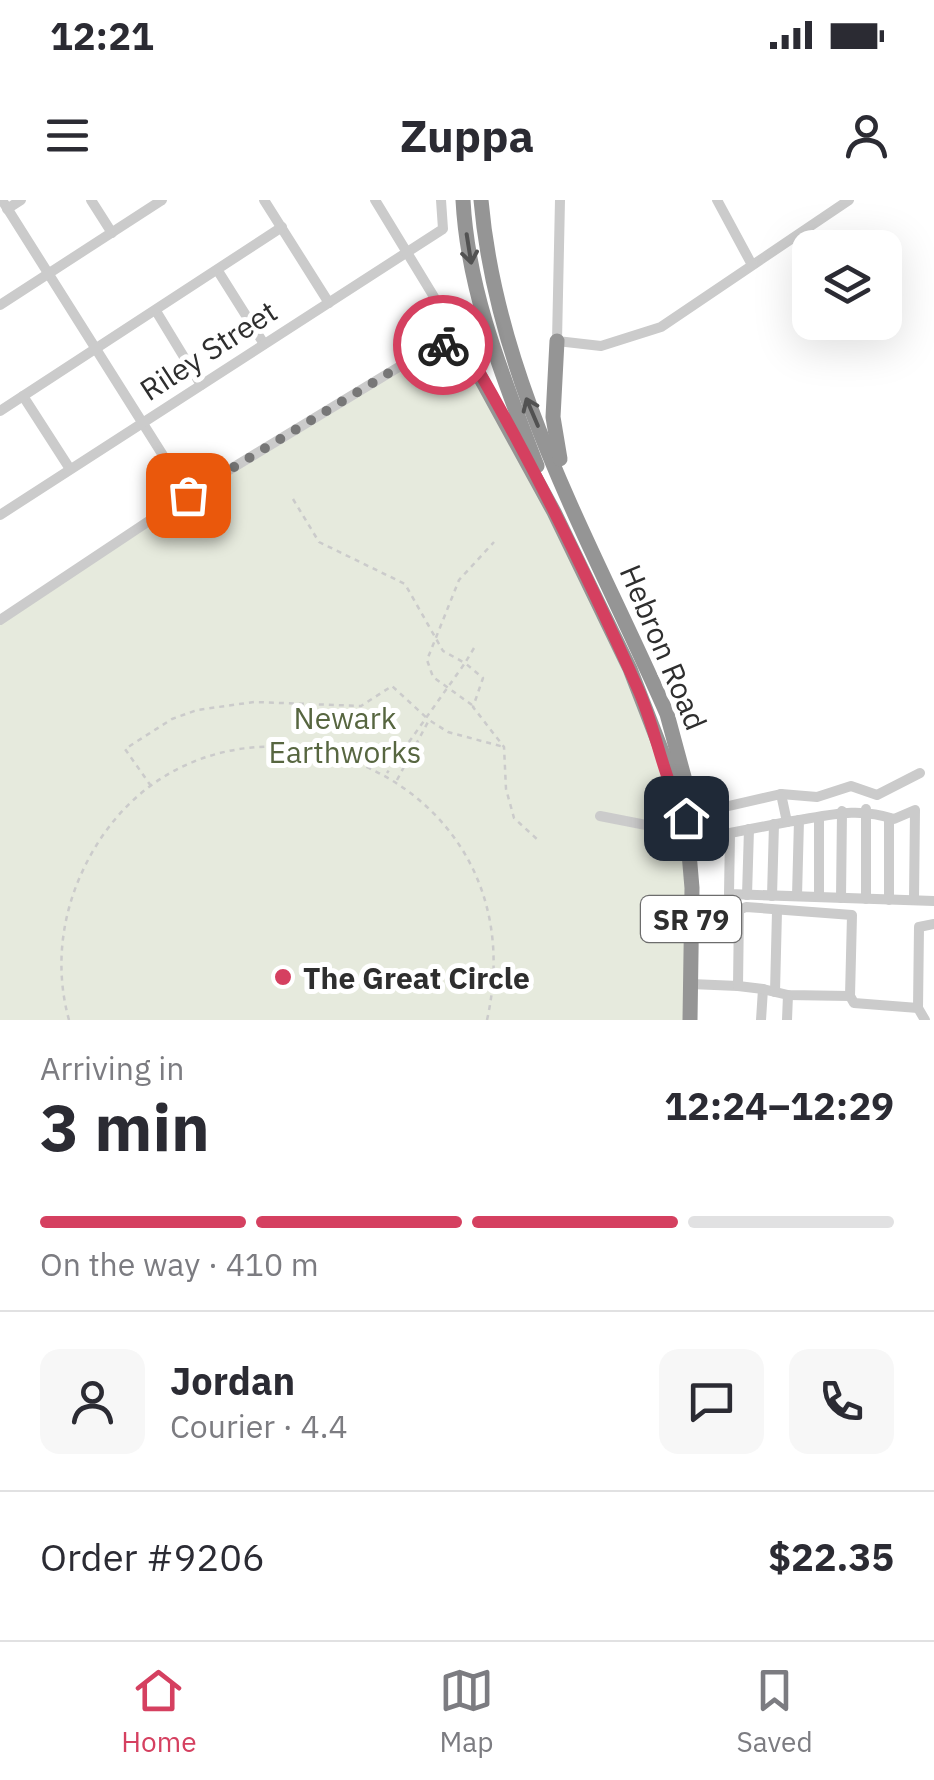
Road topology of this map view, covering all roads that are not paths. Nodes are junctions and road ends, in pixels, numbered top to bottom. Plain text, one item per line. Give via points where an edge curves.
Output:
1 (21, 200) edge
2 (91, 200) edge
3 (162, 200) edge
4 (264, 200) edge
5 (375, 200) edge
6 (441, 200) edge
7 (463, 200) edge
8 (481, 200) edge
9 (560, 200) edge
10 (718, 200) edge
11 (846, 201) edge
12 (4, 204) edge
13 (282, 228) junction
14 (112, 233) junction
15 (408, 252) junction
16 (750, 263) junction
17 (218, 270) junction
18 (49, 274) junction
19 (330, 303) junction
20 (0, 305) edge
21 (156, 311) junction
22 (456, 333) junction
23 (557, 341) junction
24 (264, 344) junction
25 (96, 350) junction
26 (200, 385) junction
27 (23, 396) junction
28 (0, 411) edge
29 (141, 423) junction
30 (70, 469) junction
31 (188, 495) junction
32 (0, 499) edge
33 (571, 501) junction
34 (4, 512) edge
35 (554, 512) junction
36 (0, 620) edge
37 (920, 773) dead end
38 (781, 794) junction
39 (866, 809) junction
40 (842, 811) junction
41 (600, 816) dead end
42 (819, 817) junction
43 (686, 818) junction
44 (890, 818) junction
45 (793, 821) junction
46 (774, 824) junction
47 (749, 829) junction
48 (747, 895) junction
49 (772, 896) junction
50 (797, 896) junction
51 (819, 897) junction
52 (841, 898) junction
53 (866, 899) junction
54 (888, 900) junction
55 (914, 900) junction
56 (934, 901) edge
57 (777, 911) junction
58 (934, 924) edge
59 (690, 984) junction
60 (738, 986) junction
61 (769, 990) junction
62 (788, 996) junction
63 (850, 996) junction
64 (918, 1008) junction
65 (690, 1020) edge
66 (761, 1020) edge
67 (787, 1020) edge
68 (925, 1020) edge

1 - 12 street
2 - 14 street
3 - 14 street
4 - 13 street
5 - 15 street
6 - 15 street, Riley Street via 444,229
7 -> 35 highway, SR 79 via 493,351
33 -> 8 highway, SR 79 via 511,356
9 - 23 street
10 - 16 street
11 - 16 street
12 - 18 street
13 - 17 street
13 - 19 street
14 - 18 street
15 - 19 street, Riley Street
15 - 22 street
16 - 23 street via 661,327 601,346
17 - 21 street
17 - 24 street
18 - 20 street
18 - 25 street
19 - 24 street, Riley Street
21 - 25 street
21 - 26 street
22 - 31 street
22 - 35 highway
23 - 33 highway via 553,417
24 - 26 street, Riley Street
25 - 27 street
25 - 29 street
26 - 29 street, Riley Street
27 - 28 street
27 - 30 street
29 - 30 street, Riley Street
29 - 31 street
30 - 34 street, Riley Street
31 - 36 street
32 - 34 street
33 - 43 highway, Hebron Road / SR 79 via 667,714 690,798
35 - 43 highway, Hebron Road / SR 79 via 643,699
37 - 38 street via 877,795 851,786 817,797
38 - 43 street
38 - 45 street
39 - 40 street
39 - 44 street
39 - 53 street
40 - 42 street
40 - 52 street
41 - 43 street via 646,824
42 - 45 street
42 - 51 street
43 - 59 highway, Hebron Road / SR 79
44 - 54 street
44 - 55 street via 915,810
45 - 46 street
45 - 50 street
46 - 47 street
46 - 49 street
47 - 48 street
47 - 48 street via 730,833 729,894
48 - 49 street
49 - 50 street
50 - 51 street
51 - 52 street
52 - 53 street
53 - 54 street
54 - 55 street
55 - 56 street
57 - 60 street via 739,910
57 - 61 street
57 - 63 street via 852,916
58 - 64 street via 919,927
59 - 60 street
59 - 65 highway, Hebron Road / SR 79
60 - 61 street
61 - 62 street
61 - 66 street
62 - 63 street
62 - 67 street
63 - 64 street via 863,1006
64 - 68 street

